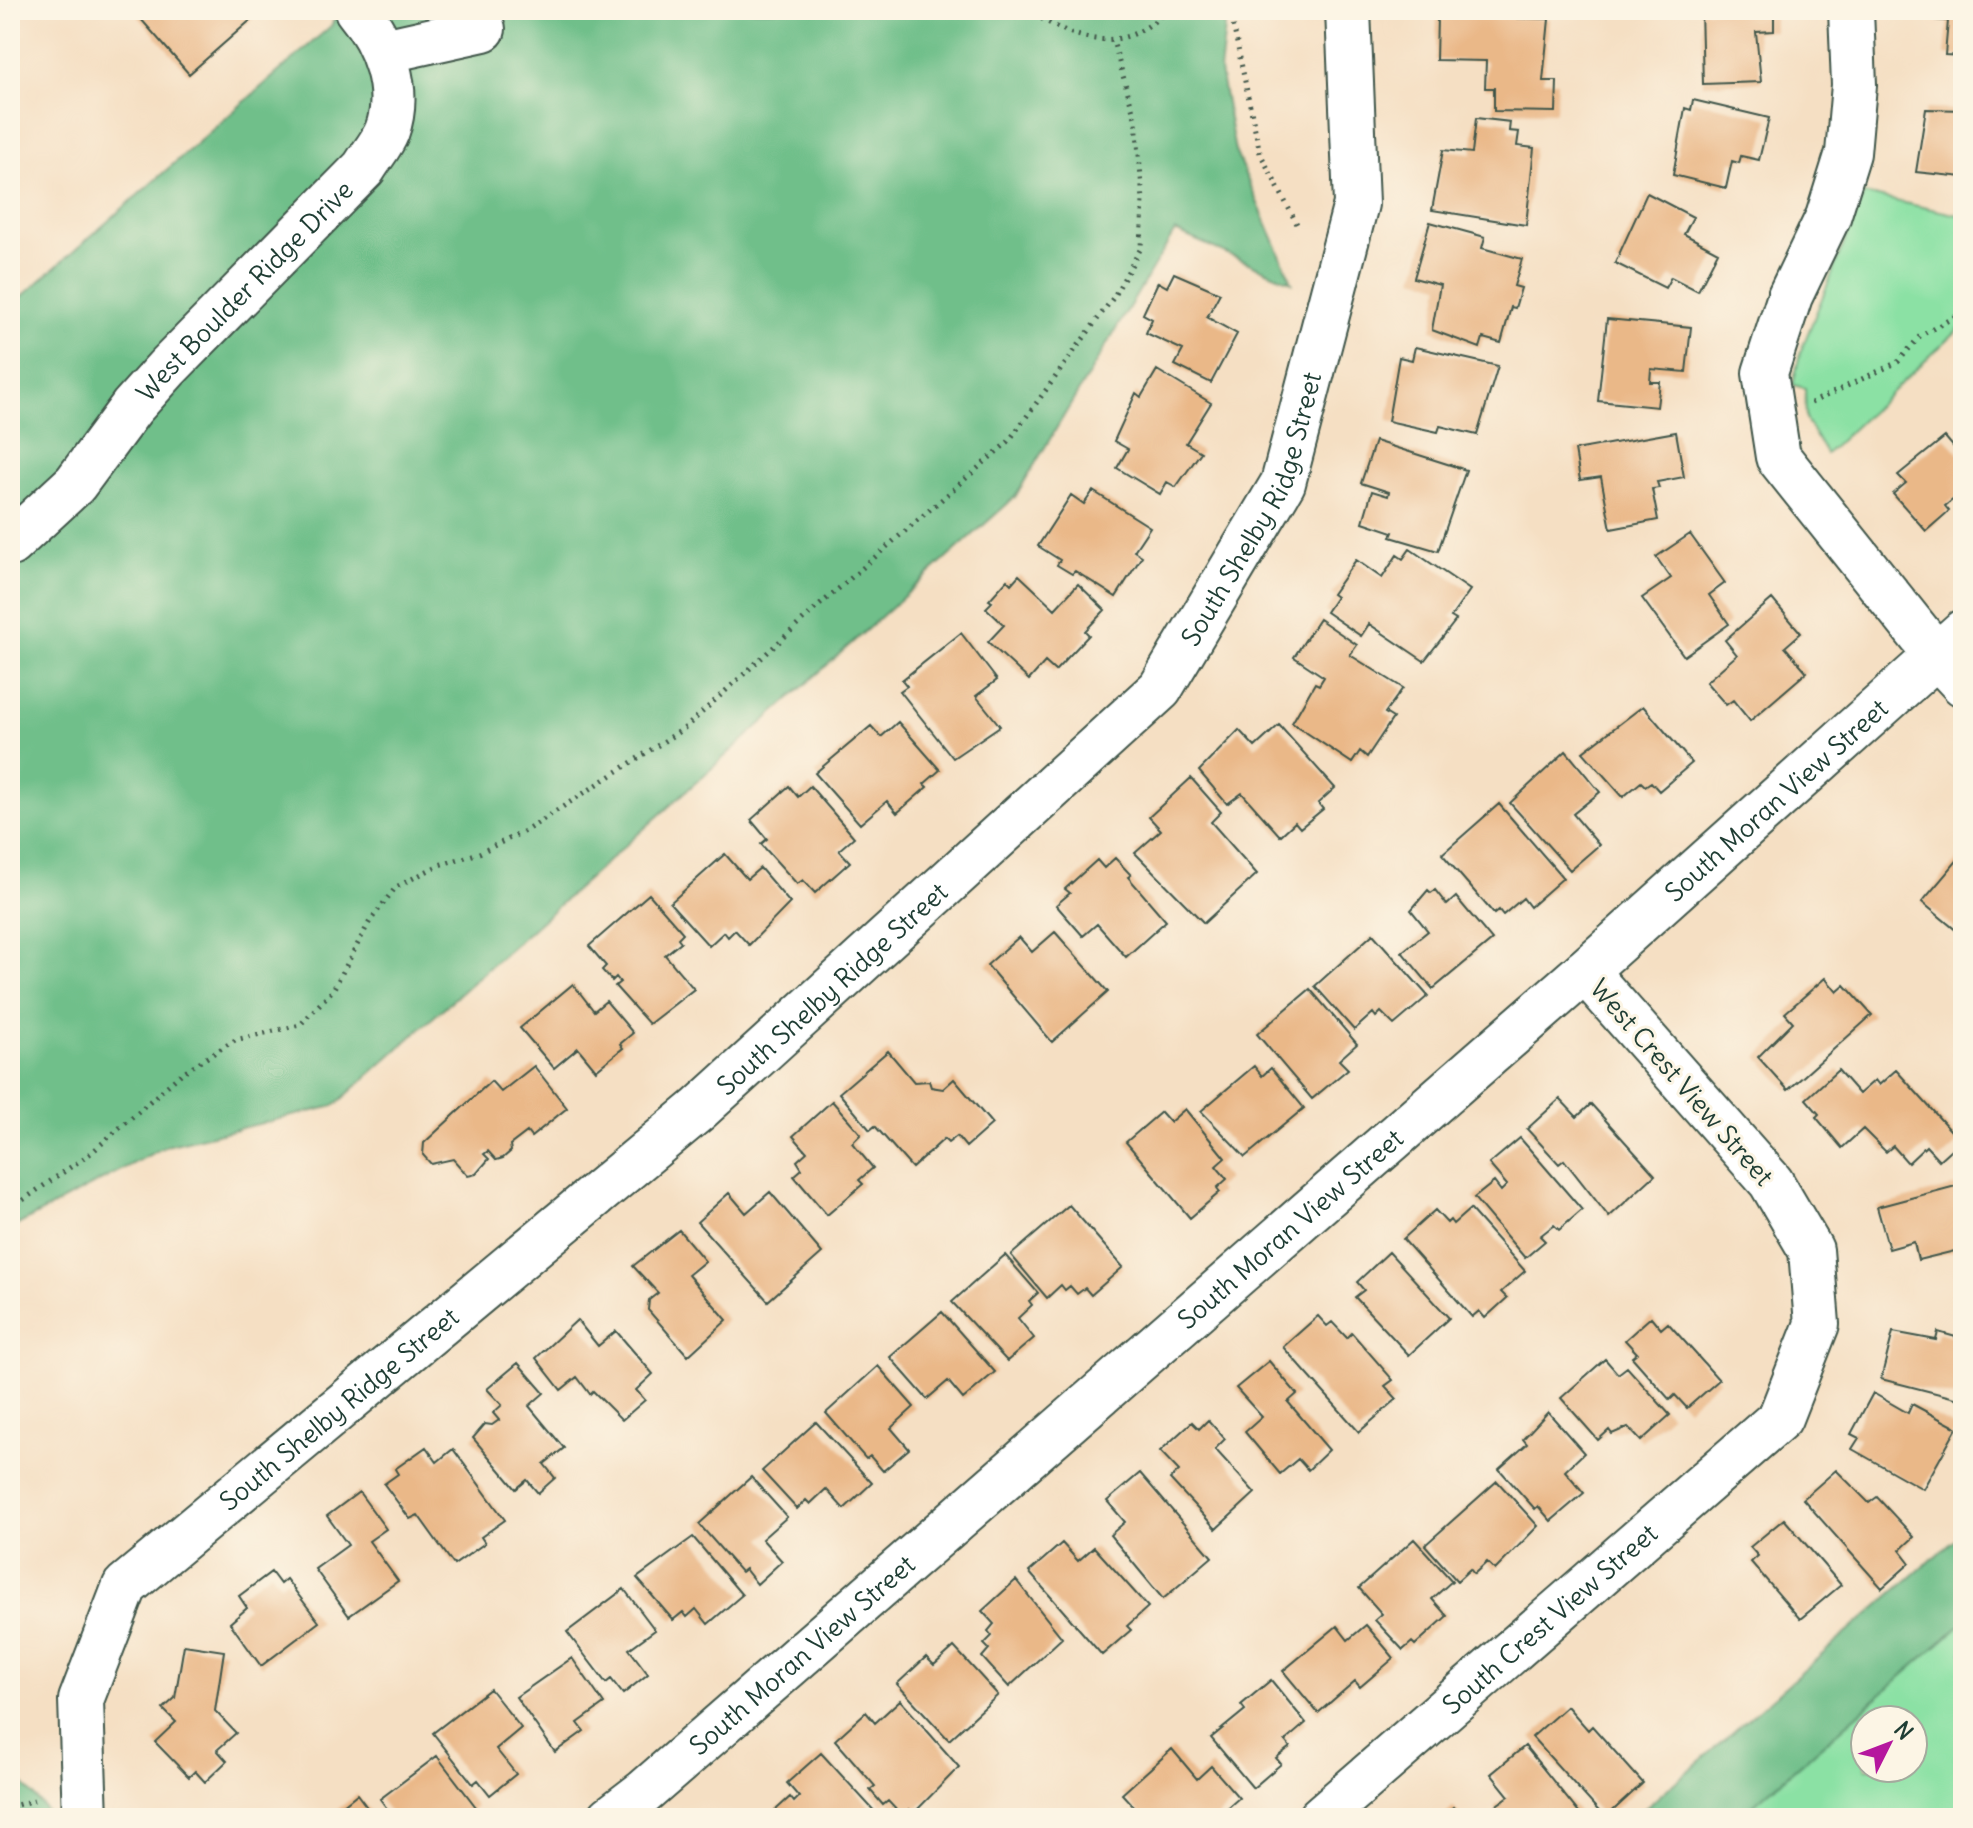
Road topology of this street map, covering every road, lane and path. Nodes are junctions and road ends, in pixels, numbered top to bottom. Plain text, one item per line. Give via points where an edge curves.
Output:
1 (357, 10) edge
2 (1028, 10) edge
3 (1166, 10) edge
4 (1230, 10) edge
5 (1348, 10) edge
6 (1851, 10) edge
7 (483, 29) dead end
8 (1113, 41) junction
9 (384, 51) junction
10 (1299, 228) dead end
11 (1963, 312) edge
12 (1800, 409) dead end
13 (10, 544) edge
14 (1954, 657) edge
15 (1585, 971) junction
16 (10, 1209) edge
17 (1780, 1418) joint
18 (34, 1800) dead end
19 (656, 1805) edge
20 (10, 1807) edge
21 (85, 1818) edge
22 (610, 1818) edge
23 (1320, 1818) edge

1 - 9 street, West Boulder Ridge Drive
2 - 8 path via 1072,35
3 - 8 path via 1150,28
4 - 10 path via 1260,153
5 - 21 street, South Shelby Ridge Street via 1356,204 1283,483 1160,689 698,1110 125,1586 81,1700
6 - 14 street via 1854,85 1848,153 1765,373 1778,457
7 - 9 street
8 - 16 path via 1136,121 1141,248 1113,298 1008,442 686,727 527,830 396,887 370,921 333,990 300,1025 235,1040 182,1073 91,1153
9 - 13 street, West Boulder Ridge Drive via 393,92 387,131 364,168 167,368 75,484
11 - 12 path via 1920,336 1898,362
14 - 15 street, South Moran View Street
15 - 17 street, West Crest View Street via 1771,1182 1811,1250 1817,1324
15 - 19 street, South Moran View Street
17 - 23 street, South Crest View Street
18 - 20 path
19 - 22 street, South Moran View Street

